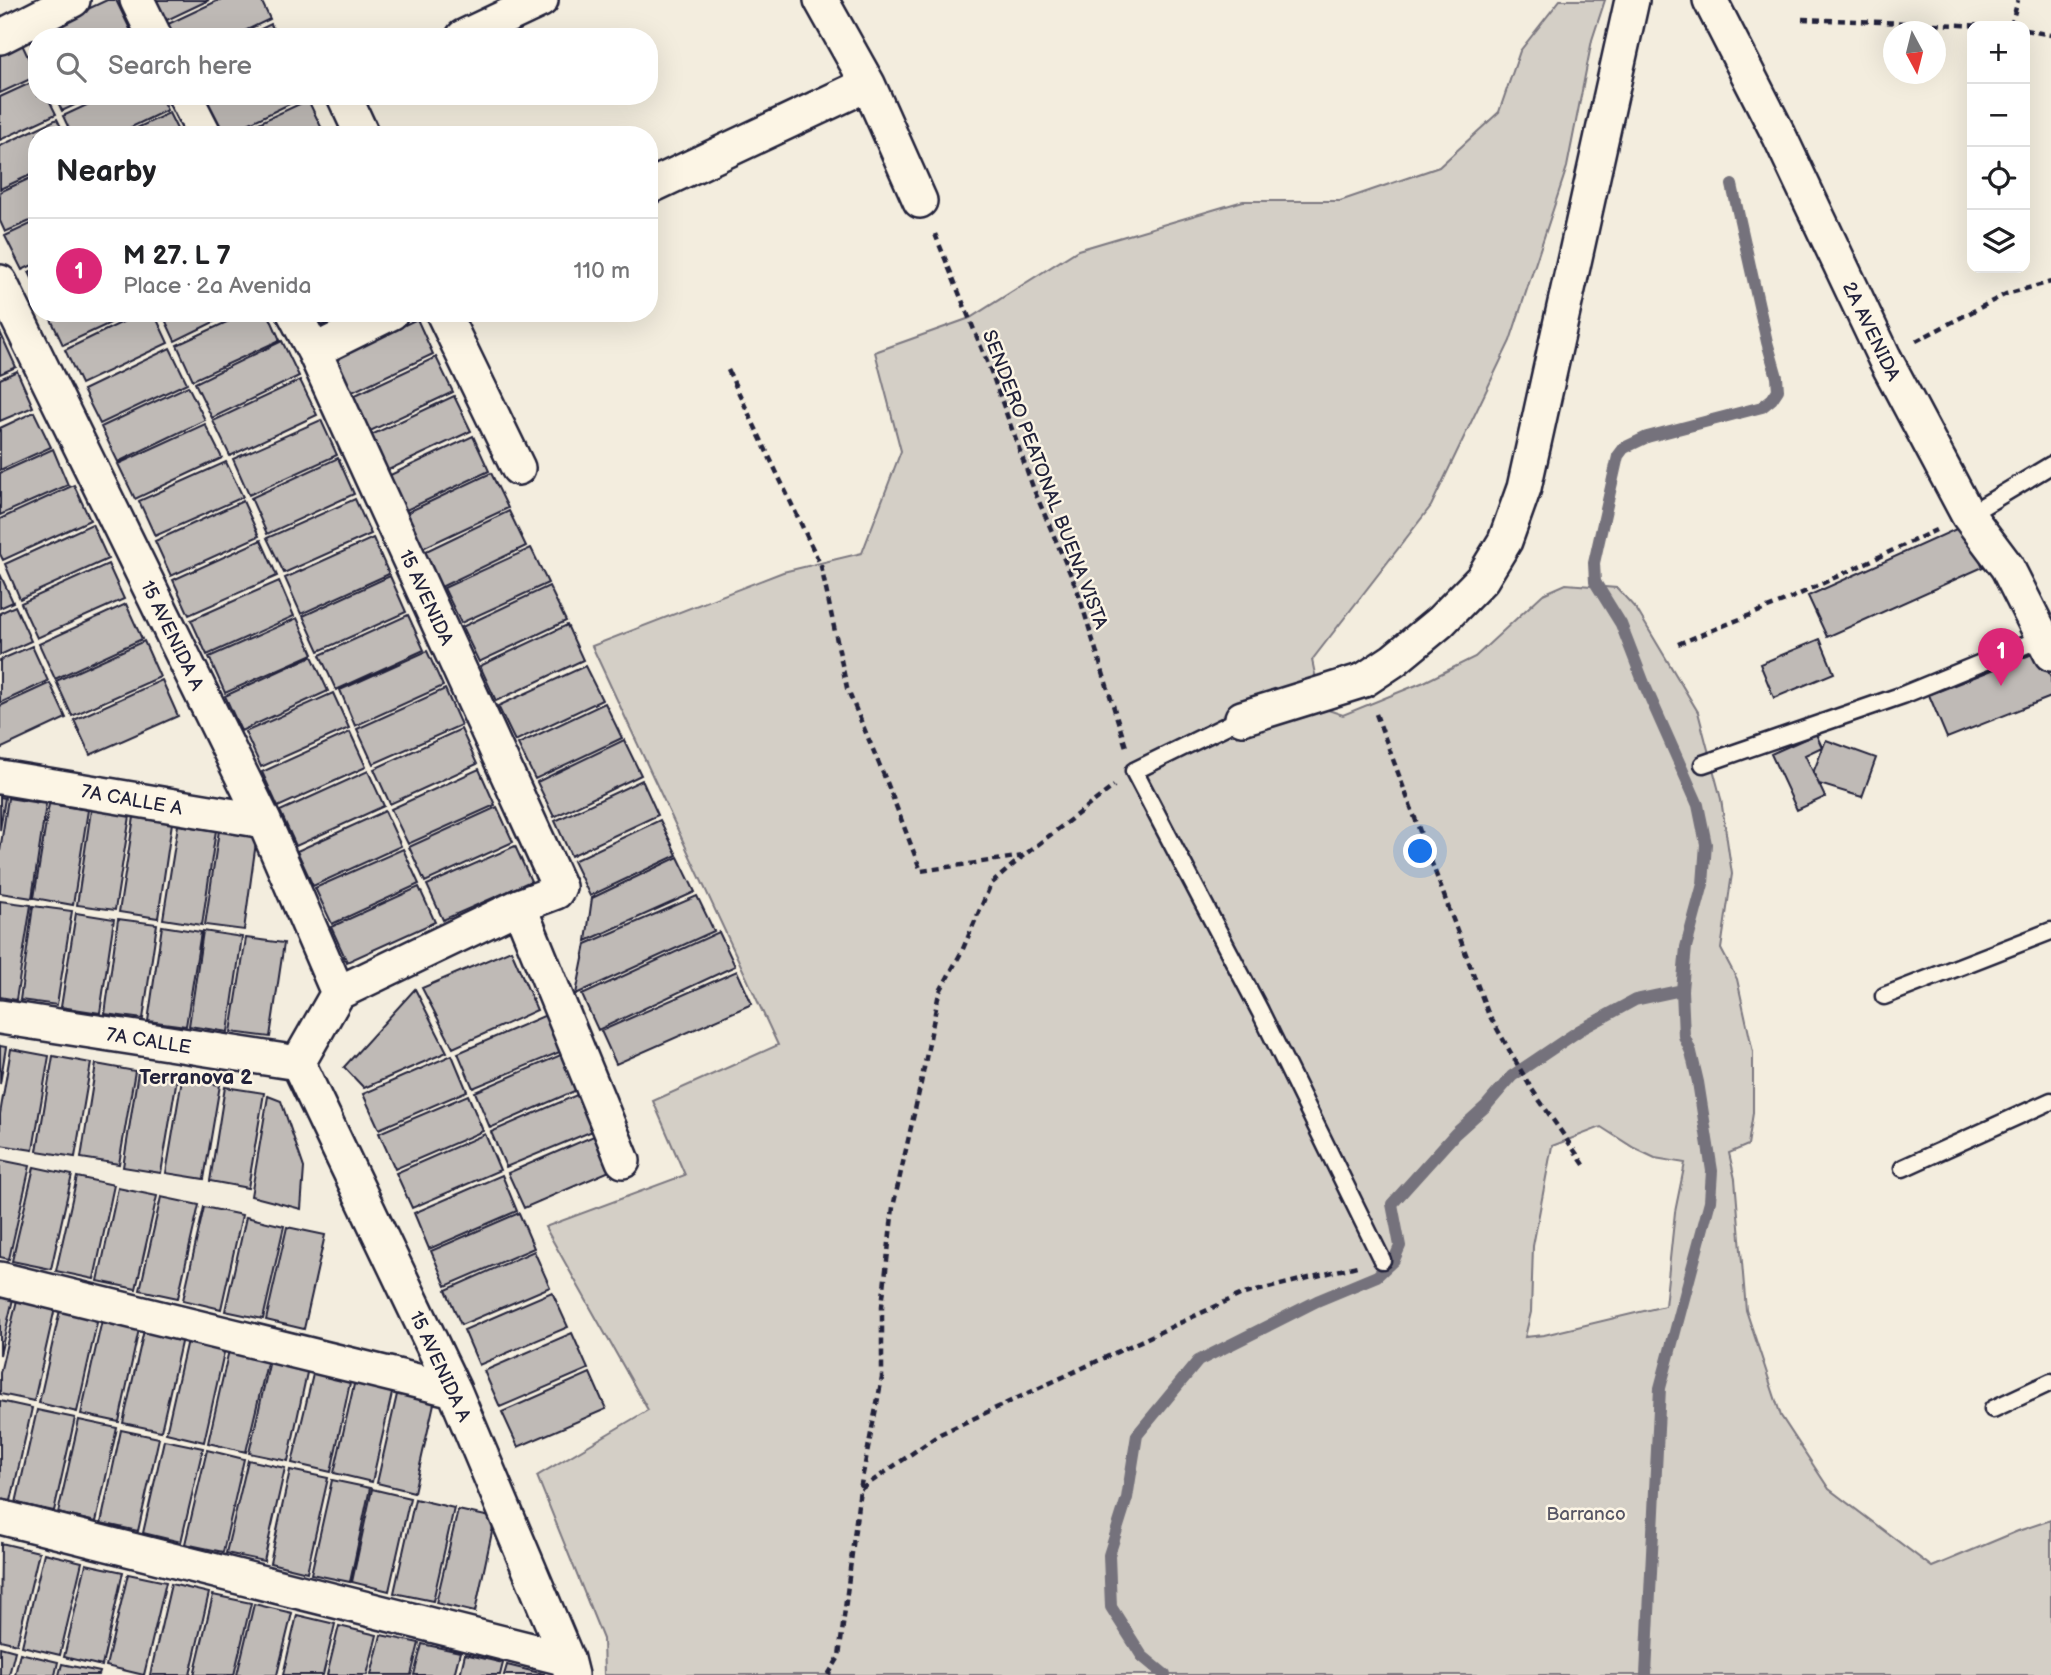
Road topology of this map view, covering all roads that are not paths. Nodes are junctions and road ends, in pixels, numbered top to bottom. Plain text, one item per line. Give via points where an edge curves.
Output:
1 (73, 0) edge
2 (137, 0) edge
3 (541, 0) edge
4 (821, 0) edge
5 (1632, 0) edge
6 (1715, 9) edge
7 (151, 28) edge
8 (482, 28) edge
9 (0, 37) edge
10 (868, 84) junction
11 (190, 105) edge
12 (348, 105) edge
13 (200, 126) edge
14 (358, 126) edge
15 (658, 183) edge
16 (920, 201) road end
17 (0, 282) edge
18 (300, 322) edge
19 (373, 322) edge
20 (447, 322) edge
21 (314, 351) junction
22 (2051, 466) edge
23 (518, 468) dead end
24 (1968, 515) junction
25 (2049, 641) edge
26 (1241, 718) joint
27 (1703, 764) dead end
28 (0, 777) edge
29 (264, 821) junction
30 (519, 906) junction
31 (2051, 931) edge
32 (338, 993) junction
33 (1884, 996) dead end
34 (0, 1017) edge
35 (298, 1063) junction
36 (2051, 1101) edge
37 (623, 1161) dead end
38 (1903, 1168) dead end
39 (1382, 1260) road end
40 (0, 1279) edge
41 (2051, 1382) edge
42 (454, 1390) junction
43 (1993, 1409) dead end
44 (0, 1517) edge
45 (569, 1667) edge

1 - 9 street
2 - 7 street
3 - 8 street
4 - 10 street
5 - 26 street via 1524,488 1505,541 1482,579 1394,660 1364,680
6 - 24 street, 2A AVENIDA via 1884,357
10 - 15 street
10 - 16 street
11 - 13 street
12 - 14 street
17 - 29 street, 15 AVENIDA A
18 - 21 street, 15 AVENIDA
19 - 21 street
20 - 23 street
21 - 30 street, 15 AVENIDA via 558,881 556,892
22 - 24 lane
24 - 25 street, 2A AVENIDA via 2007,567
25 - 27 lane
26 - 39 lane via 1134,771 1260,1011
28 - 29 street, 7A CALLE A
29 - 32 street, 15 AVENIDA A
30 - 32 street
30 - 37 street
31 - 33 lane
32 - 35 street
34 - 35 street, 7A CALLE
35 - 42 street, 15 AVENIDA A
36 - 38 lane
40 - 42 street
41 - 43 lane
42 - 45 street, 15 AVENIDA A
44 - 45 street

